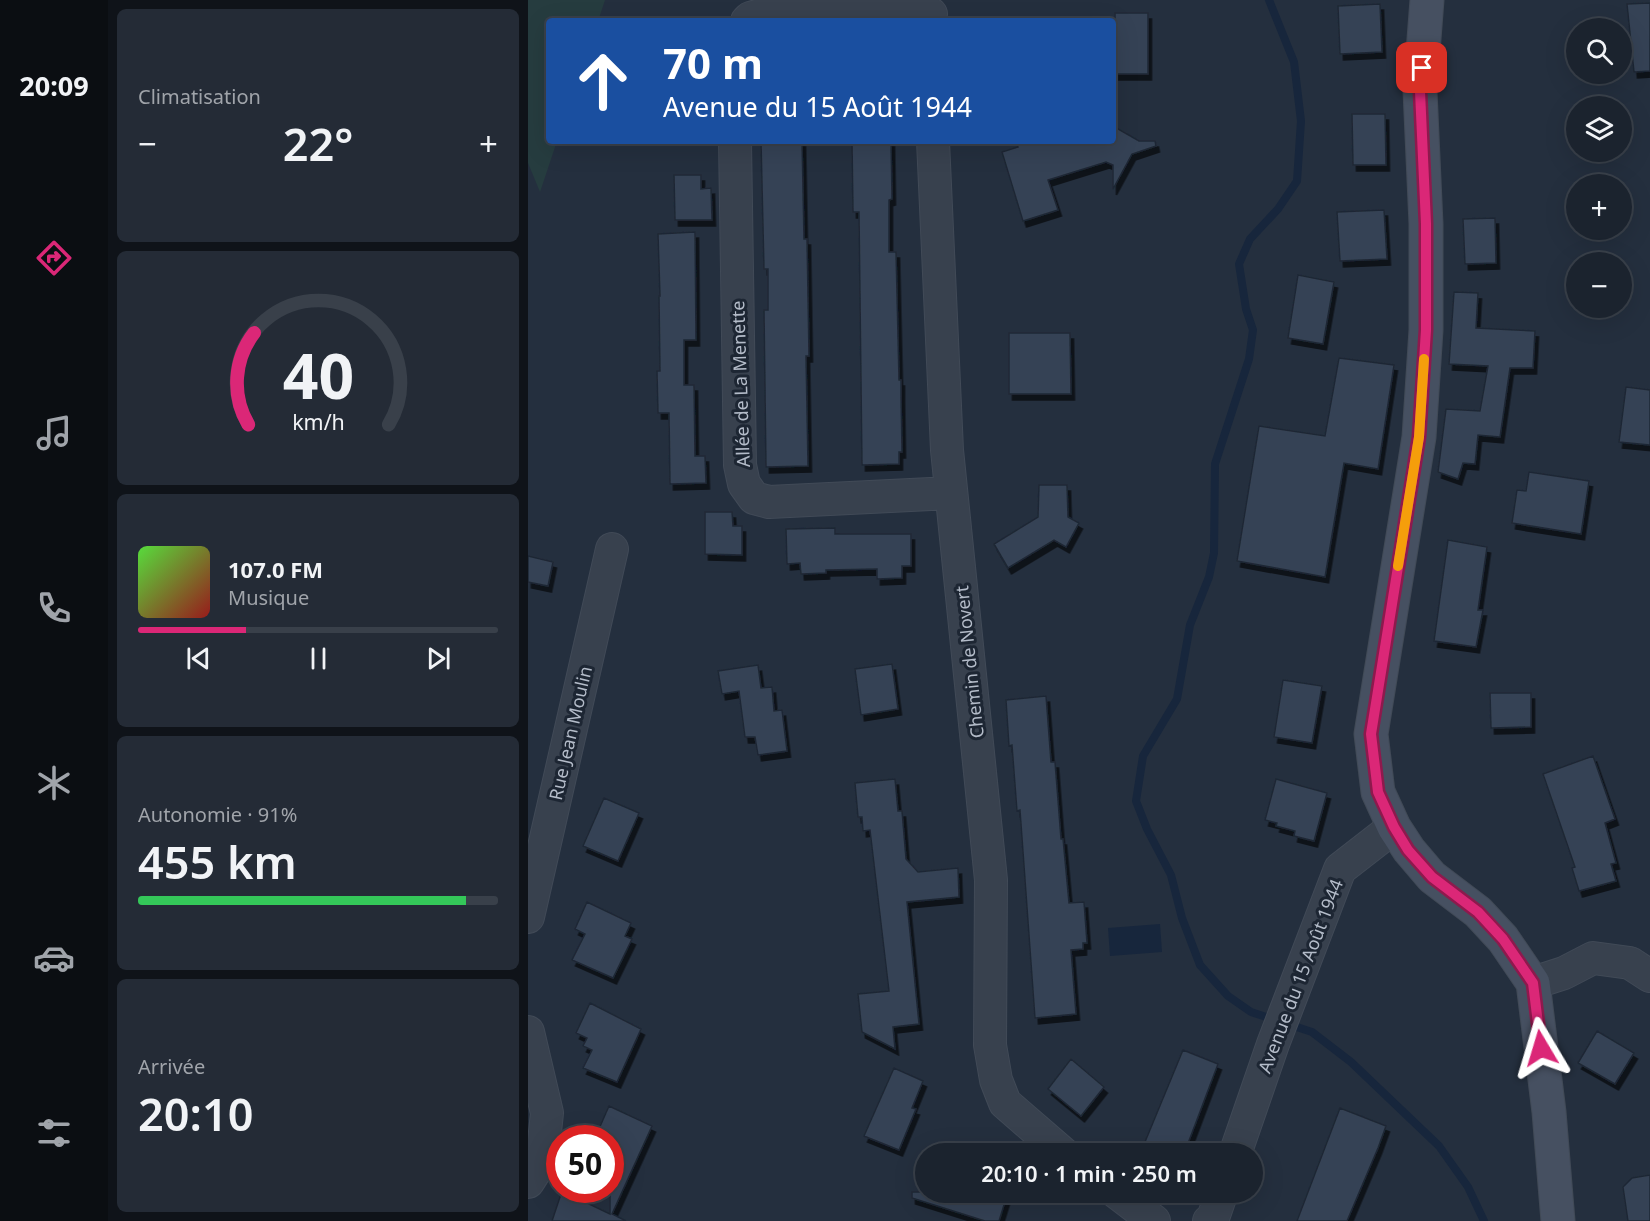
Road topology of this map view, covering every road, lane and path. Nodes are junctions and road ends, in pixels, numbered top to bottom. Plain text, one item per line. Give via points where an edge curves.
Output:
1 (1427, 0) edge
2 (931, 12) edge
3 (750, 18) edge
4 (735, 144) edge
5 (933, 144) edge
6 (951, 494) junction
7 (612, 549) dead end
8 (1394, 827) junction
9 (528, 917) edge
10 (1650, 976) edge
11 (1533, 983) junction
12 (528, 1032) edge
13 (1051, 1143) edge
14 (1239, 1143) edge
15 (528, 1182) edge
16 (1130, 1203) edge
17 (1218, 1203) edge
18 (1154, 1221) edge
19 (1209, 1221) edge
20 (1558, 1221) edge

1 - 8 main road via 1420,91 1426,330 1419,437 1371,734 1378,792
2 - 3 street via 771,12
4 - 6 street, Allée de La Menette via 740,465 744,484 754,498 770,502
5 - 6 street, Chemin de Novert
6 - 13 street, Chemin de Novert via 991,880 990,1045 1005,1103
7 - 9 street, Rue Jean Moulin
8 - 11 main road via 1432,877 1478,912 1503,939
8 - 14 street, Avenue du 15 Août 1944 via 1340,869
10 - 11 street via 1630,963 1593,958
11 - 20 main road
12 - 15 street via 547,1113 542,1160
16 - 18 street
17 - 19 street

